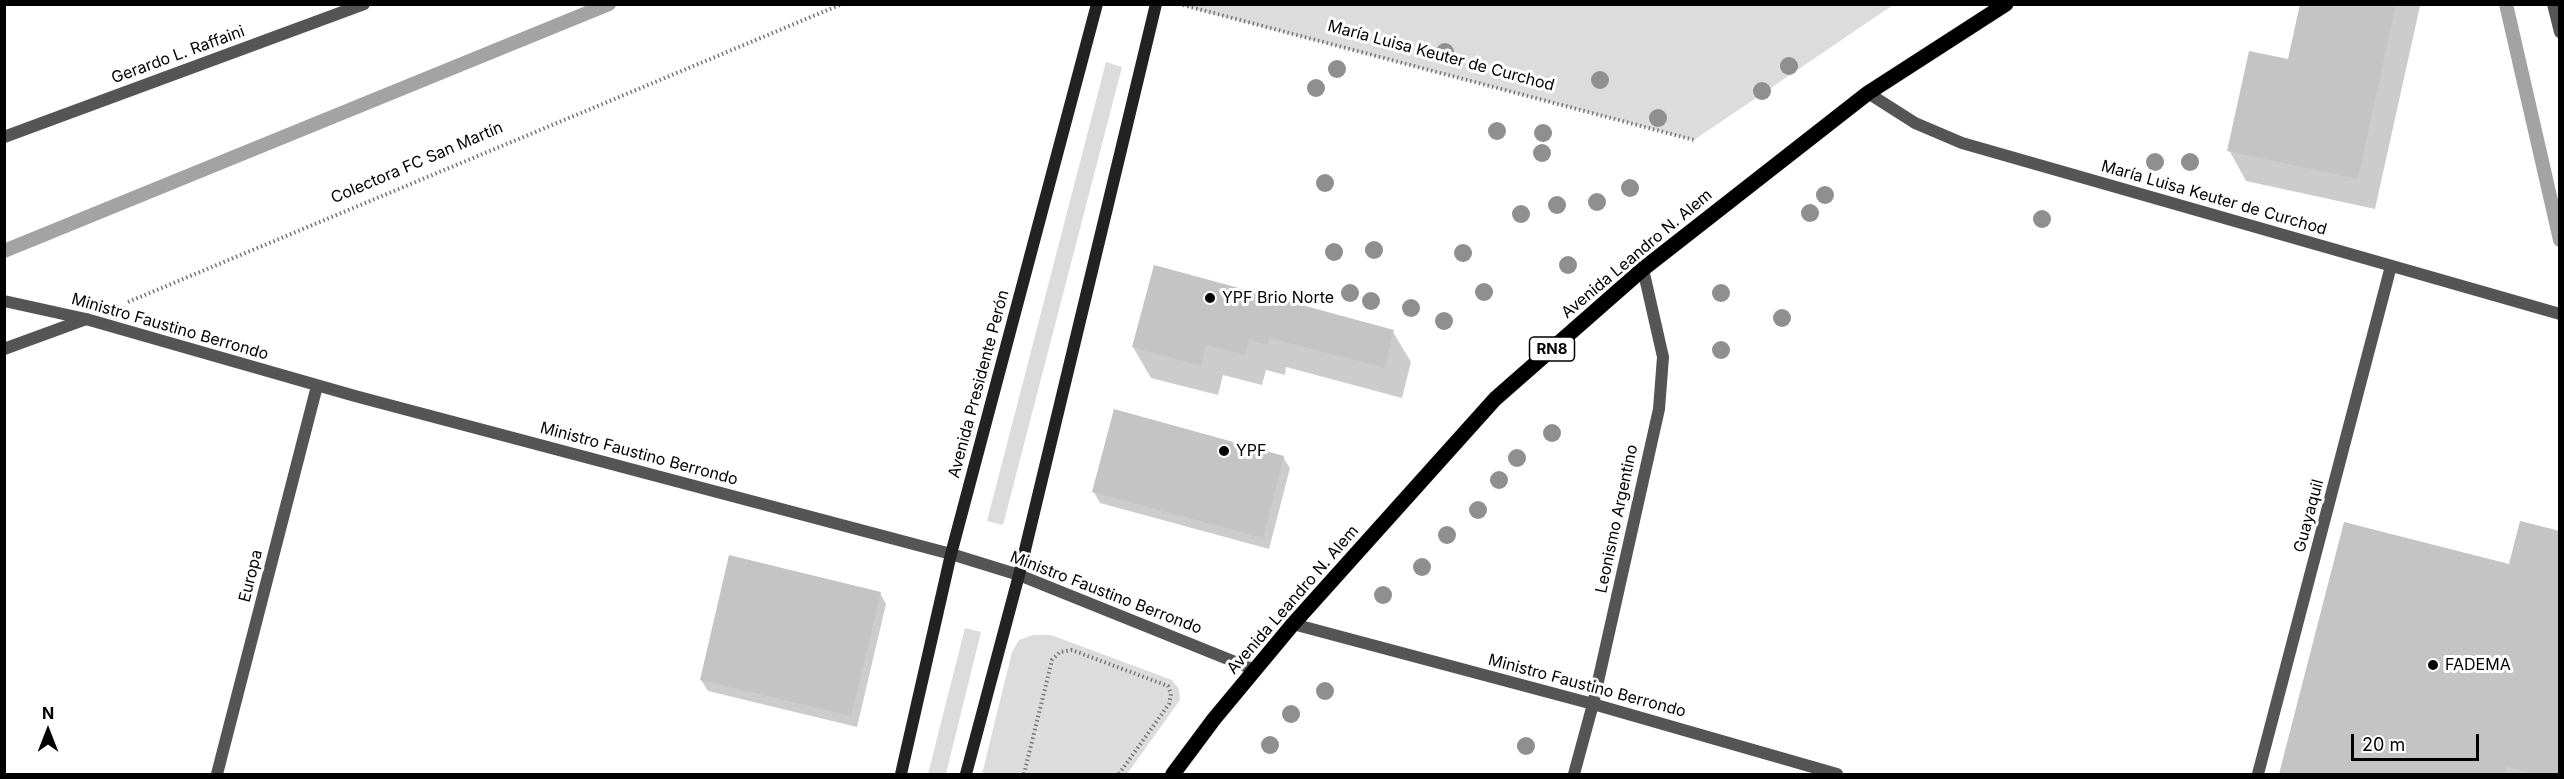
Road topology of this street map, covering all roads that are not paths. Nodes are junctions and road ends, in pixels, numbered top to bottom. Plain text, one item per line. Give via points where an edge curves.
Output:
1 (364, 4) edge
2 (1097, 4) edge
3 (1156, 4) edge
4 (2006, 4) edge
5 (2553, 4) edge
6 (2559, 32) edge
7 (1868, 93) junction
8 (4, 136) edge
9 (2391, 266) junction
10 (1643, 269) junction
11 (4, 301) edge
12 (2559, 314) edge
13 (86, 319) junction
14 (4, 349) edge
15 (317, 386) junction
16 (951, 554) junction
17 (1018, 574) junction
18 (1293, 624) junction
19 (1255, 670) junction
20 (1593, 704) junction
21 (217, 774) edge
22 (901, 774) edge
23 (966, 774) edge
24 (1173, 774) edge
25 (1574, 774) edge
26 (1837, 774) edge
27 (2258, 774) edge

1 - 8 street, Gerardo L. Raffaini
2 - 16 main road, Avenida Presidente Perón
3 - 17 main road
4 - 7 main road, Avenida Leandro N. Alem / RN8
5 - 6 street
7 - 9 street, María Luisa Keuter de Curchod via 1915,123 1962,143
7 - 10 main road, Avenida Leandro N. Alem / RN8
9 - 12 street, María Luisa Keuter de Curchod
9 - 27 street, Guayaquil
10 - 18 main road, Avenida Leandro N. Alem / RN8 via 1495,399
10 - 20 street, Leonismo Argentino via 1664,357 1659,409
11 - 13 street, Ministro Faustino Berrondo
13 - 14 street
13 - 15 street, Ministro Faustino Berrondo
15 - 16 street, Ministro Faustino Berrondo
15 - 21 street, Europa
16 - 17 street, Ministro Faustino Berrondo
16 - 22 main road, Avenida Presidente Perón
17 - 19 street, Ministro Faustino Berrondo
17 - 23 main road
18 - 19 main road, Avenida Leandro N. Alem / RN8
18 - 20 street, Ministro Faustino Berrondo
19 - 24 main road, Avenida Leandro N. Alem / RN8
20 - 25 street, Leonismo Argentino
20 - 26 street, Ministro Faustino Berrondo

